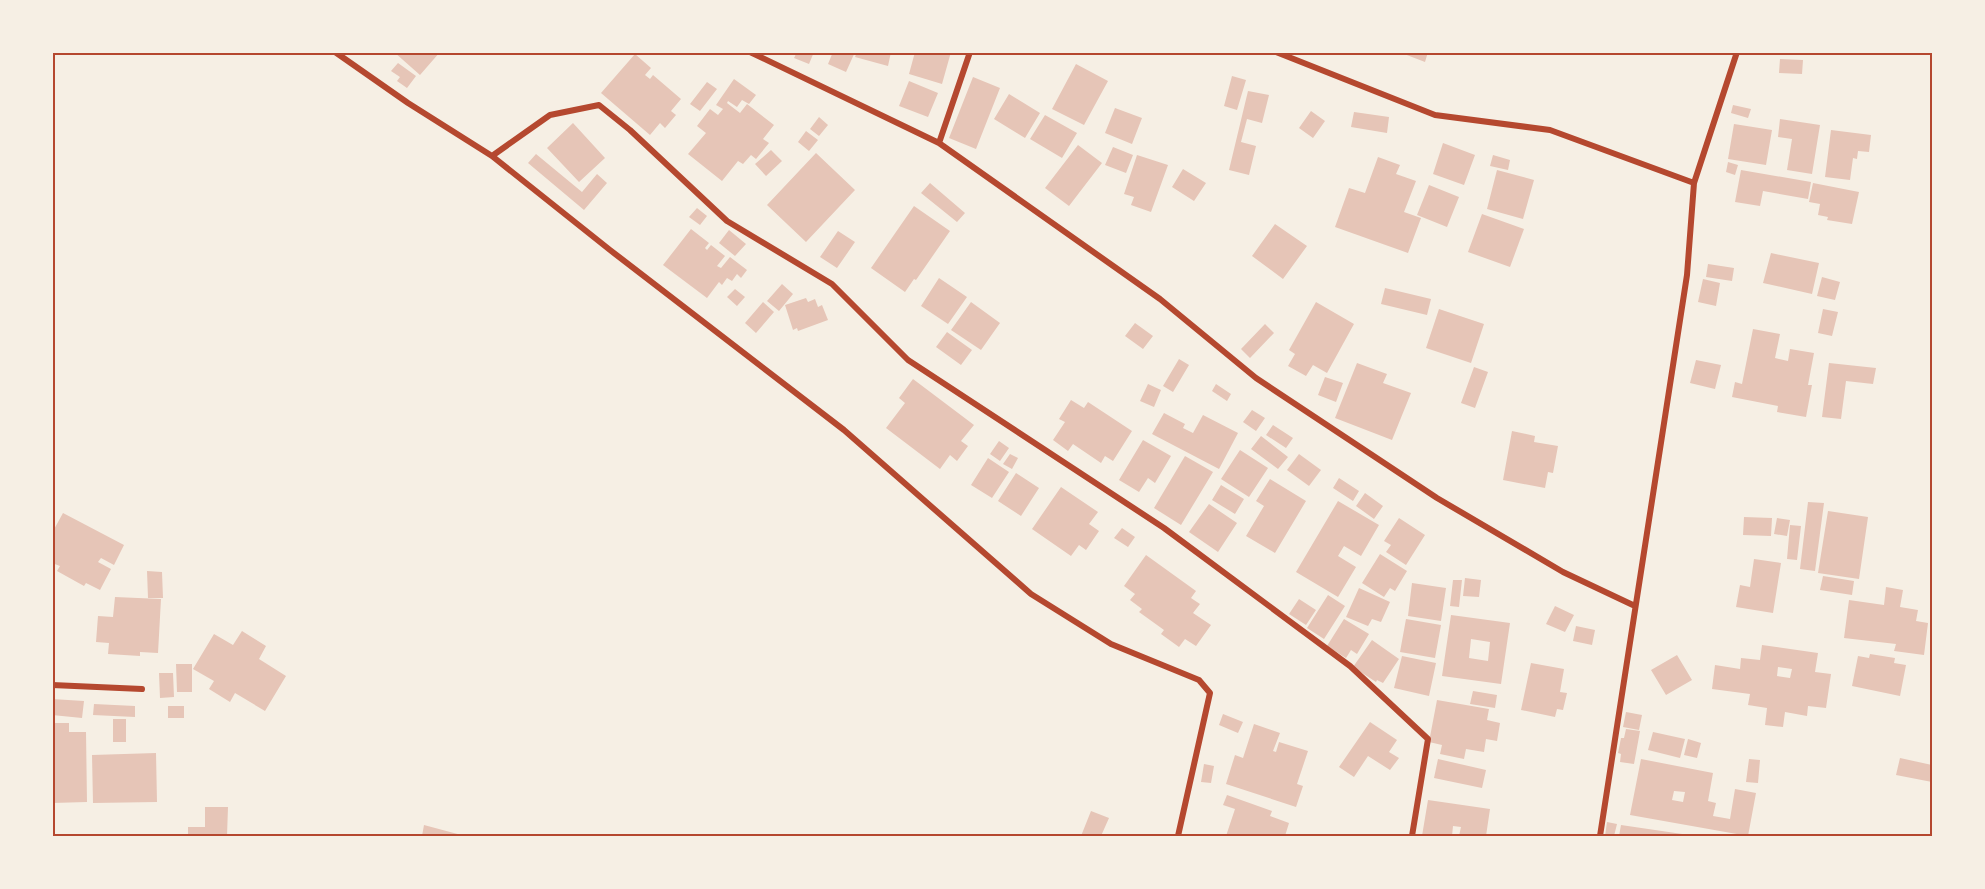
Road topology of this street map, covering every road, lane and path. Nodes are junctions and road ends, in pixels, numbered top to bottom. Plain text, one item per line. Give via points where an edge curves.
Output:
1 (334, 52) edge
2 (750, 52) edge
3 (970, 52) edge
4 (1276, 52) edge
5 (1737, 52) edge
6 (939, 142) junction
7 (492, 156) junction
8 (1694, 183) junction
9 (1635, 606) junction
10 (52, 686) edge
11 (142, 688) dead end
12 (1178, 837) edge
13 (1412, 837) edge
14 (1600, 837) edge

1 - 7 street
2 - 6 street
3 - 6 street
4 - 8 street via 1435,115 1550,130
5 - 8 street
6 - 9 street via 1160,299 1265,384 1437,498 1563,572
7 - 12 street via 844,430 1031,594 1111,644 1199,681 1210,693
7 - 13 street via 550,116 599,105 727,221 832,284 908,360 1164,528 1350,666 1428,739
8 - 9 street via 1687,275
9 - 14 street
10 - 11 street

